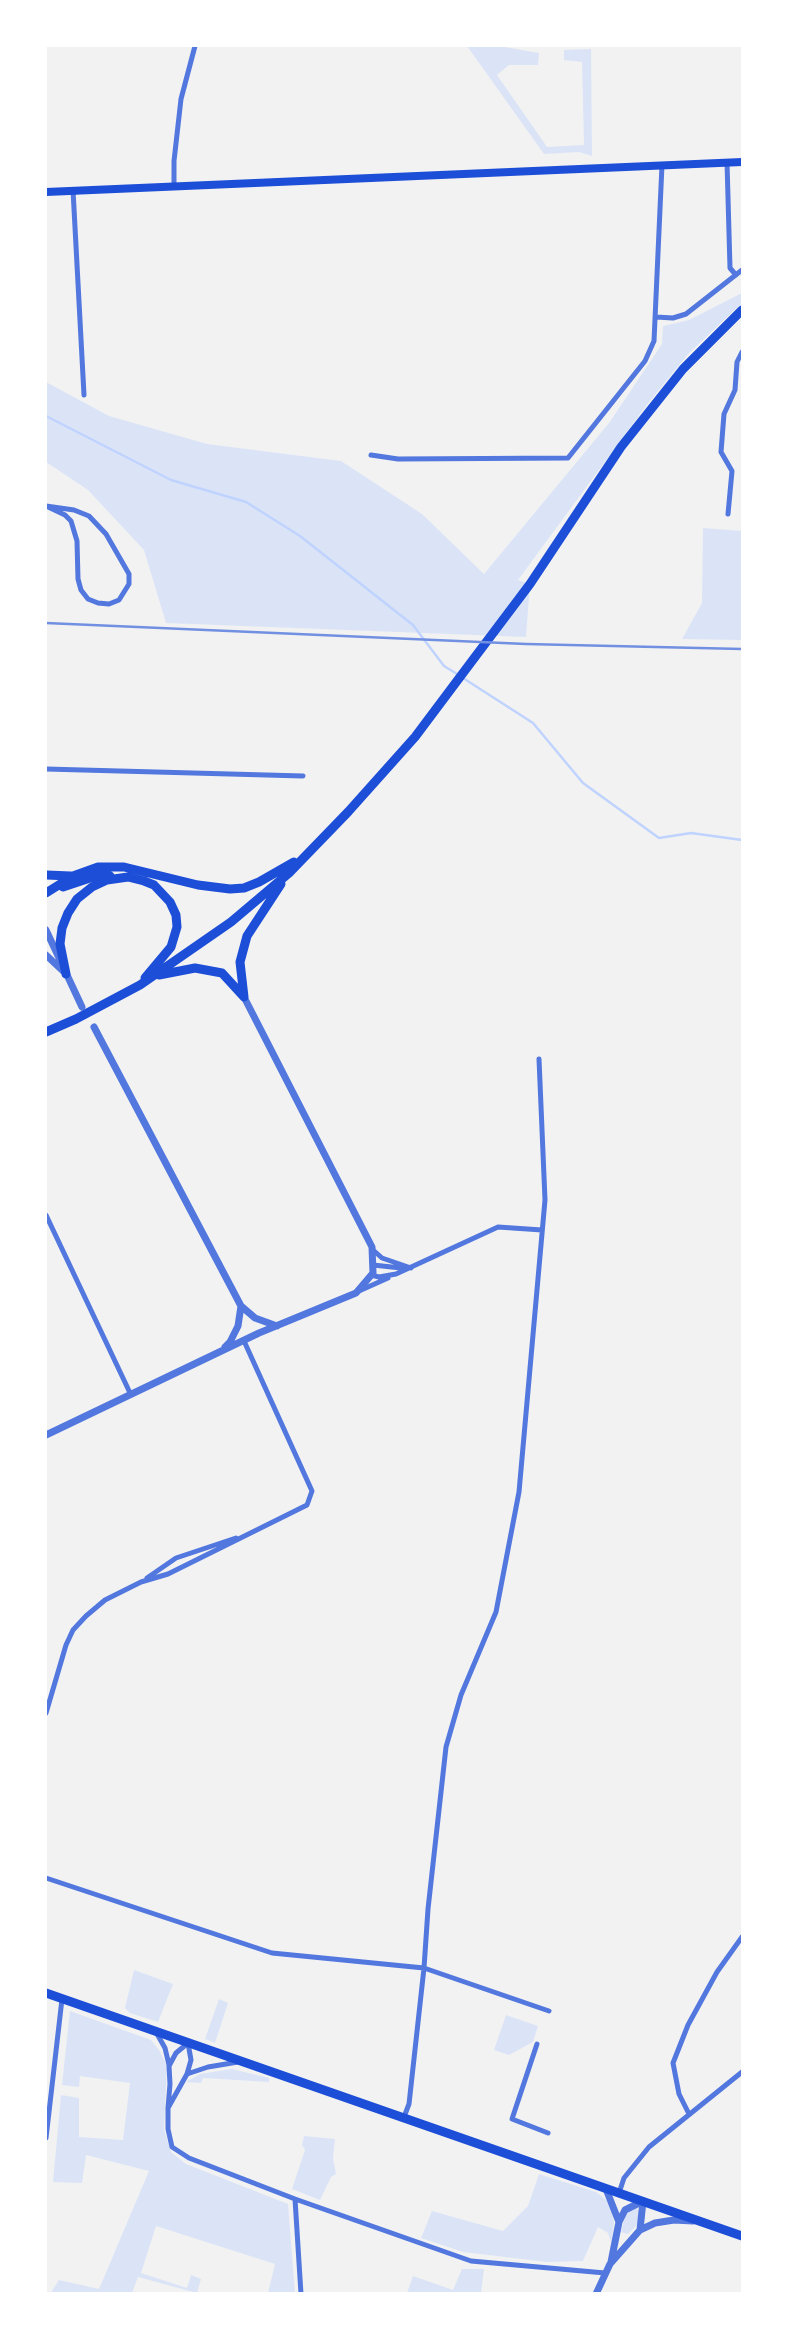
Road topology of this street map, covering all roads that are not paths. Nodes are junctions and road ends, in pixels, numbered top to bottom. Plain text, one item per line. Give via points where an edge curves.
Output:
1 (195, 46) edge
2 (727, 162) junction
3 (743, 162) edge
4 (662, 165) junction
5 (174, 186) junction
6 (73, 190) junction
7 (46, 192) edge
8 (743, 270) edge
9 (736, 275) junction
10 (743, 310) edge
11 (656, 317) junction
12 (743, 352) edge
13 (84, 395) dead end
14 (370, 455) dead end
15 (46, 505) edge
16 (728, 514) dead end
17 (46, 769) edge
18 (303, 776) dead end
19 (302, 858) junction
20 (289, 873) junction
21 (46, 875) edge
22 (73, 876) junction
23 (128, 877) junction
24 (46, 894) edge
25 (46, 930) edge
26 (46, 955) edge
27 (66, 974) junction
28 (154, 976) junction
29 (140, 985) junction
30 (244, 997) junction
31 (82, 1007) dead end
32 (94, 1027) dead end
33 (46, 1032) edge
34 (539, 1059) dead end
35 (46, 1215) edge
36 (542, 1230) junction
37 (373, 1250) junction
38 (373, 1265) junction
39 (411, 1268) junction
40 (396, 1274) junction
41 (371, 1275) junction
42 (356, 1293) junction
43 (241, 1306) junction
44 (255, 1318) junction
45 (238, 1326) junction
46 (277, 1326) junction
47 (251, 1337) junction
48 (219, 1353) junction
49 (131, 1395) junction
50 (46, 1435) edge
51 (249, 1534) junction
52 (141, 1582) junction
53 (46, 1713) edge
54 (46, 1878) edge
55 (743, 1937) edge
56 (424, 1968) junction
57 (46, 1993) edge
58 (62, 1999) junction
59 (549, 2011) dead end
60 (156, 2032) junction
61 (188, 2043) junction
62 (537, 2044) dead end
63 (241, 2062) junction
64 (169, 2066) junction
65 (743, 2072) edge
66 (187, 2074) junction
67 (168, 2108) junction
68 (689, 2114) junction
69 (404, 2117) junction
70 (548, 2133) dead end
71 (46, 2138) edge
72 (606, 2189) junction
73 (619, 2193) junction
74 (295, 2199) junction
75 (643, 2201) junction
76 (700, 2221) junction
77 (619, 2222) junction
78 (640, 2230) junction
79 (743, 2236) edge
80 (610, 2264) junction
81 (605, 2273) junction
82 (302, 2293) edge
83 (596, 2294) edge

1 - 5 street via 181,99
2 - 3 main road
2 - 4 main road
2 - 9 street via 730,268
4 - 5 main road
4 - 11 street
5 - 6 main road
6 - 7 main road
6 - 13 street
8 - 9 street
9 - 11 street via 686,314
10 - 19 main road via 683,369 621,447 530,583 415,737
11 - 14 street via 645,361 568,458 398,459
12 - 16 street via 724,414 721,452 732,471
15 - 15 street via 71,521 81,590 98,603 119,600 129,584 129,574 106,534 89,516
17 - 18 street
19 - 20 main road
19 - 22 main road via 244,888 198,885 112,866
20 - 28 main road via 231,922
20 - 30 main road via 247,936 240,962
21 - 22 main road
22 - 24 main road
23 - 24 main road via 96,876
23 - 27 main road via 107,880 77,898 62,928
23 - 29 main road via 154,886 176,915 171,947
25 - 27 street
26 - 27 street
27 - 31 street
28 - 29 main road
28 - 30 main road via 195,968 222,973
29 - 33 main road
30 - 37 street
32 - 43 street
34 - 36 street via 545,1200
35 - 49 street
36 - 39 street via 498,1227
36 - 56 street via 519,1492 496,1612 461,1695 446,1747
37 - 38 street
37 - 39 street
38 - 39 street
38 - 41 street
39 - 40 street
40 - 41 street
40 - 42 street
41 - 42 street
42 - 46 street
43 - 44 street
43 - 45 street
44 - 46 street
44 - 47 street
45 - 47 street
45 - 48 street
46 - 47 street
47 - 48 street
47 - 51 street via 312,1491 307,1505
48 - 49 street
49 - 50 street
51 - 52 street
51 - 52 street via 176,1558
52 - 53 street via 105,1600 74,1630
54 - 56 street via 272,1953
55 - 68 street via 717,1972 673,2063 679,2094
56 - 59 street
56 - 69 street
57 - 58 main road
58 - 60 main road
58 - 71 street
60 - 61 main road
60 - 64 street
61 - 63 main road
61 - 64 street
61 - 66 street via 191,2060
62 - 70 street via 512,2119
63 - 66 street
63 - 69 main road
64 - 67 street
65 - 68 street
66 - 67 street
67 - 74 street via 173,2147 189,2158
68 - 73 street via 649,2147 624,2178
69 - 72 main road
72 - 73 main road
72 - 77 street
73 - 75 main road
74 - 81 street via 471,2261
74 - 82 street
75 - 76 main road
75 - 77 street via 625,2210
75 - 78 street
76 - 78 street via 674,2220
76 - 79 main road
77 - 80 street
78 - 80 street
80 - 81 street
81 - 83 street

